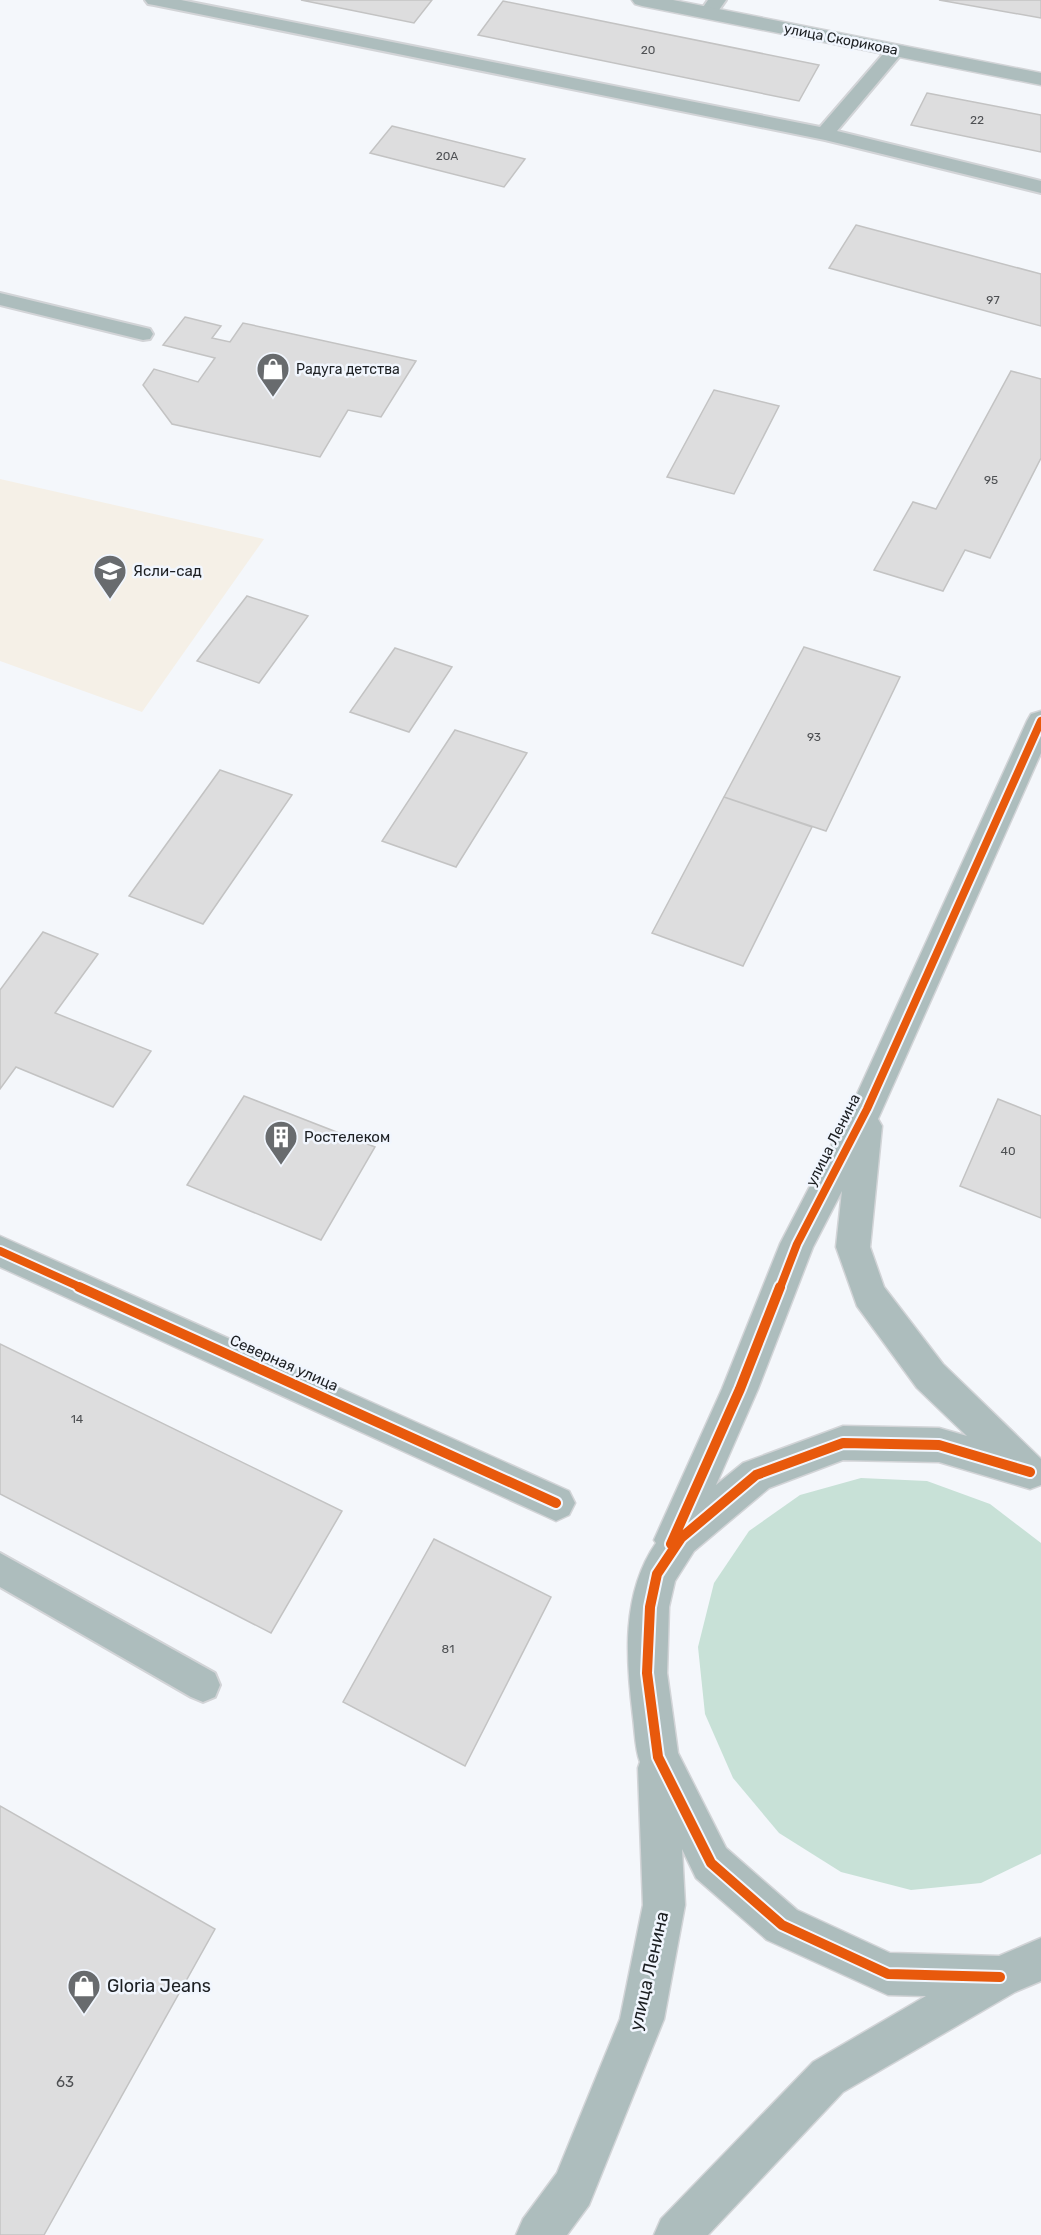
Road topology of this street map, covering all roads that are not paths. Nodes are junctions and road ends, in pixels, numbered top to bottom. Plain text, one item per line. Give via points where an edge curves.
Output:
1 (154, 0) edge
2 (642, 0) edge
3 (713, 7) edge
4 (896, 50) junction
5 (1041, 78) edge
6 (825, 134) junction
7 (1041, 187) edge
8 (0, 299) edge
9 (143, 334) dead end
10 (1041, 721) edge
11 (867, 1109) junction
12 (0, 1251) edge
13 (1035, 1478) edge
14 (556, 1503) dead end
15 (0, 1569) edge
16 (657, 1574) junction
17 (203, 1685) dead end
18 (658, 1757) junction
19 (1041, 1959) edge
20 (1000, 1977) junction
21 (539, 2235) edge
22 (677, 2235) edge

1 - 6 lane
2 - 3 street, улица Скорикова
3 - 4 street, улица Скорикова
4 - 5 street, улица Скорикова
4 - 6 lane
6 - 7 lane
8 - 9 lane
10 - 11 street, улица Ленина
11 - 13 street, улица Ленина via 853,1247 869,1295 930,1376
11 - 16 street, улица Ленина via 797,1244 740,1389
12 - 14 street, Северная улица
13 - 16 street via 939,1445 843,1443 756,1475 681,1538
15 - 17 lane
16 - 18 street via 650,1607 647,1673
18 - 20 street via 711,1863 782,1925 888,1974
18 - 21 street, улица Ленина via 664,1905 642,2019 573,2189
19 - 20 street
20 - 22 street via 828,2078

